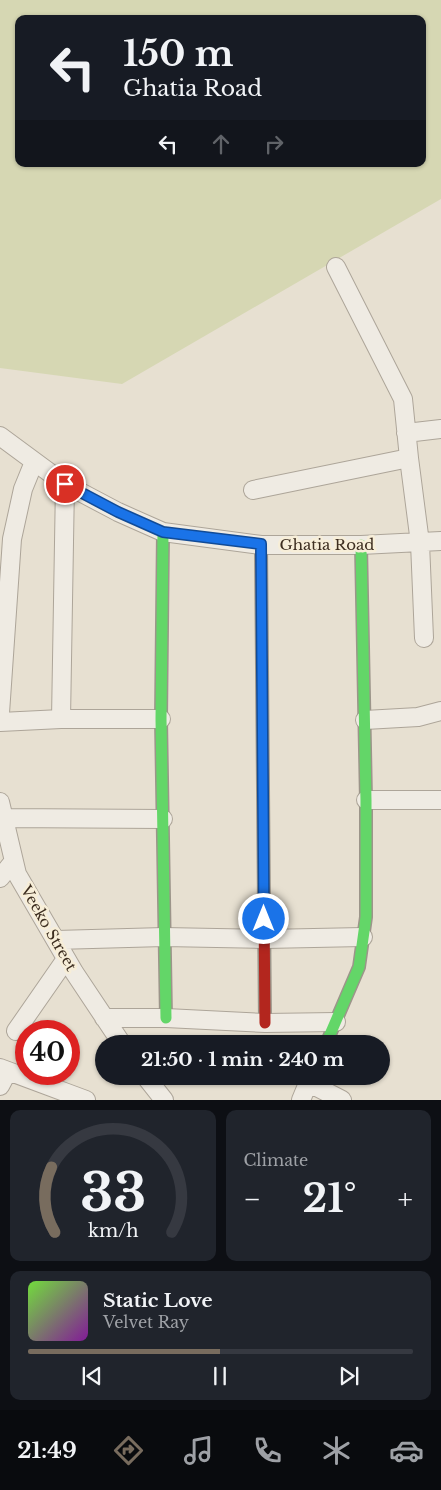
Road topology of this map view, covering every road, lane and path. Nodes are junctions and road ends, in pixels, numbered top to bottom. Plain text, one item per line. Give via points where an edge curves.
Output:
1 (336, 267) dead end
2 (441, 429) edge
3 (406, 433) junction
4 (0, 436) edge
5 (409, 458) junction
6 (34, 462) junction
7 (65, 484) junction
8 (253, 490) dead end
9 (163, 532) junction
10 (441, 541) edge
11 (420, 543) junction
12 (261, 544) junction
13 (361, 545) junction
14 (424, 638) dead end
15 (441, 711) edge
16 (0, 713) edge
17 (61, 719) junction
18 (161, 719) junction
19 (365, 720) junction
20 (0, 722) edge
21 (366, 800) junction
22 (441, 800) edge
23 (1, 809) edge
24 (163, 819) junction
25 (14, 862) junction
26 (0, 878) edge
27 (164, 937) junction
28 (363, 937) junction
29 (265, 939) junction
30 (56, 940) junction
31 (66, 959) junction
32 (104, 1018) junction
33 (166, 1018) junction
34 (24, 1020) edge
35 (336, 1022) junction
36 (265, 1023) junction
37 (116, 1035) edge
38 (330, 1035) edge
39 (3, 1075) edge
40 (152, 1085) edge
41 (308, 1085) edge
42 (318, 1085) edge
43 (86, 1100) edge
44 (164, 1100) edge
45 (301, 1100) edge
46 (342, 1100) edge

1 - 3 street via 403,399
2 - 3 street
3 - 5 street
4 - 6 street, Ghatia Road
5 - 8 street
5 - 11 street
6 - 7 street, Ghatia Road
6 - 16 street via 23,489 12,539
7 - 9 street, Ghatia Road
7 - 17 street
9 - 12 street, Ghatia Road
9 - 18 street
10 - 11 street, Ghatia Road
11 - 13 street, Ghatia Road
11 - 14 street
12 - 13 street, Ghatia Road
12 - 29 street
13 - 19 street
15 - 19 street via 418,717
17 - 18 street
17 - 20 street
18 - 24 street
19 - 21 street
21 - 22 street
21 - 28 street via 366,917
23 - 24 street
23 - 25 street, Veeko Street
24 - 27 street
25 - 26 street
25 - 30 street, Veeko Street via 17,874
27 - 29 street
27 - 30 street
27 - 33 street
28 - 29 street
28 - 35 street via 359,967
29 - 36 street
30 - 31 street, Veeko Street
31 - 32 street, Veeko Street
31 - 34 street
32 - 33 street
32 - 37 street, Veeko Street
33 - 36 street
35 - 36 street
35 - 38 street
39 - 43 street
40 - 44 street
41 - 45 street
42 - 46 street

